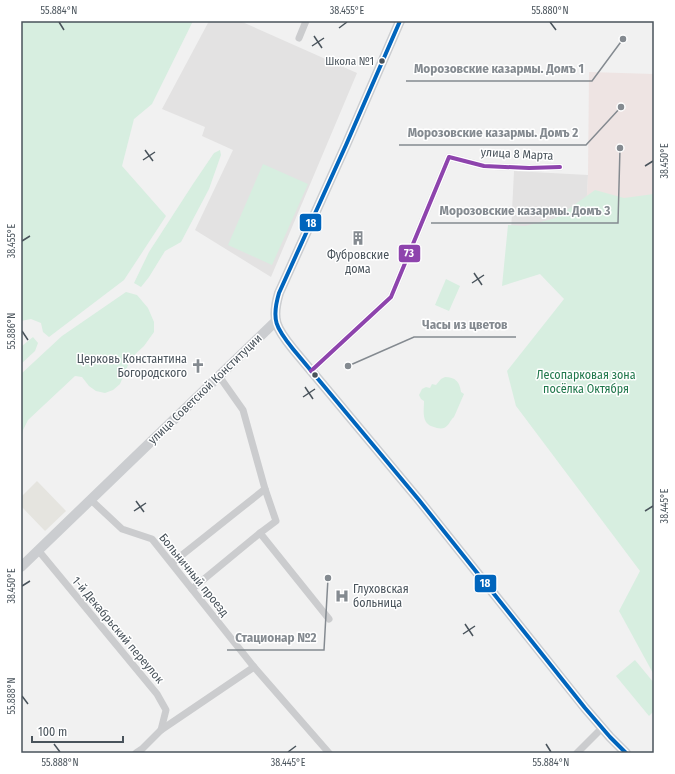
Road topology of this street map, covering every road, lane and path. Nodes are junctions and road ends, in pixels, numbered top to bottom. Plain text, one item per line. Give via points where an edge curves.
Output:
1 (306, 21) edge
2 (400, 21) edge
3 (299, 38) dead end
4 (560, 167) dead end
5 (276, 321) junction
6 (311, 371) junction
7 (219, 376) junction
8 (265, 489) junction
9 (91, 500) junction
10 (260, 533) junction
11 (38, 550) junction
12 (172, 563) junction
13 (21, 567) edge
14 (192, 589) junction
15 (329, 619) dead end
16 (254, 668) junction
17 (602, 728) junction
18 (161, 730) junction
19 (144, 751) edge
20 (136, 753) edge
21 (329, 753) edge
22 (577, 753) edge
23 (626, 753) edge

1 - 3 street
2 - 5 street via 279,293 275,309
4 - 6 street, улица 8 Марта via 484,166 449,157 392,297
5 - 6 street via 286,340
5 - 7 street, улица Советской Конституции
6 - 17 street
7 - 8 street via 243,410
7 - 9 street, улица Советской Конституции
8 - 10 street via 276,521
8 - 12 street
9 - 11 street, улица Советской Конституции
9 - 12 street, Больничный проезд via 122,529 152,539
10 - 14 street
10 - 15 street
11 - 13 street, улица Советской Конституции
11 - 18 street, 1-й Декабрьский переулок via 157,694 166,710
12 - 14 street, Больничный проезд
14 - 16 street, Больничный проезд
16 - 18 street
16 - 21 street, Больничный проезд
17 - 22 street
17 - 23 street
18 - 19 street
19 - 20 street

